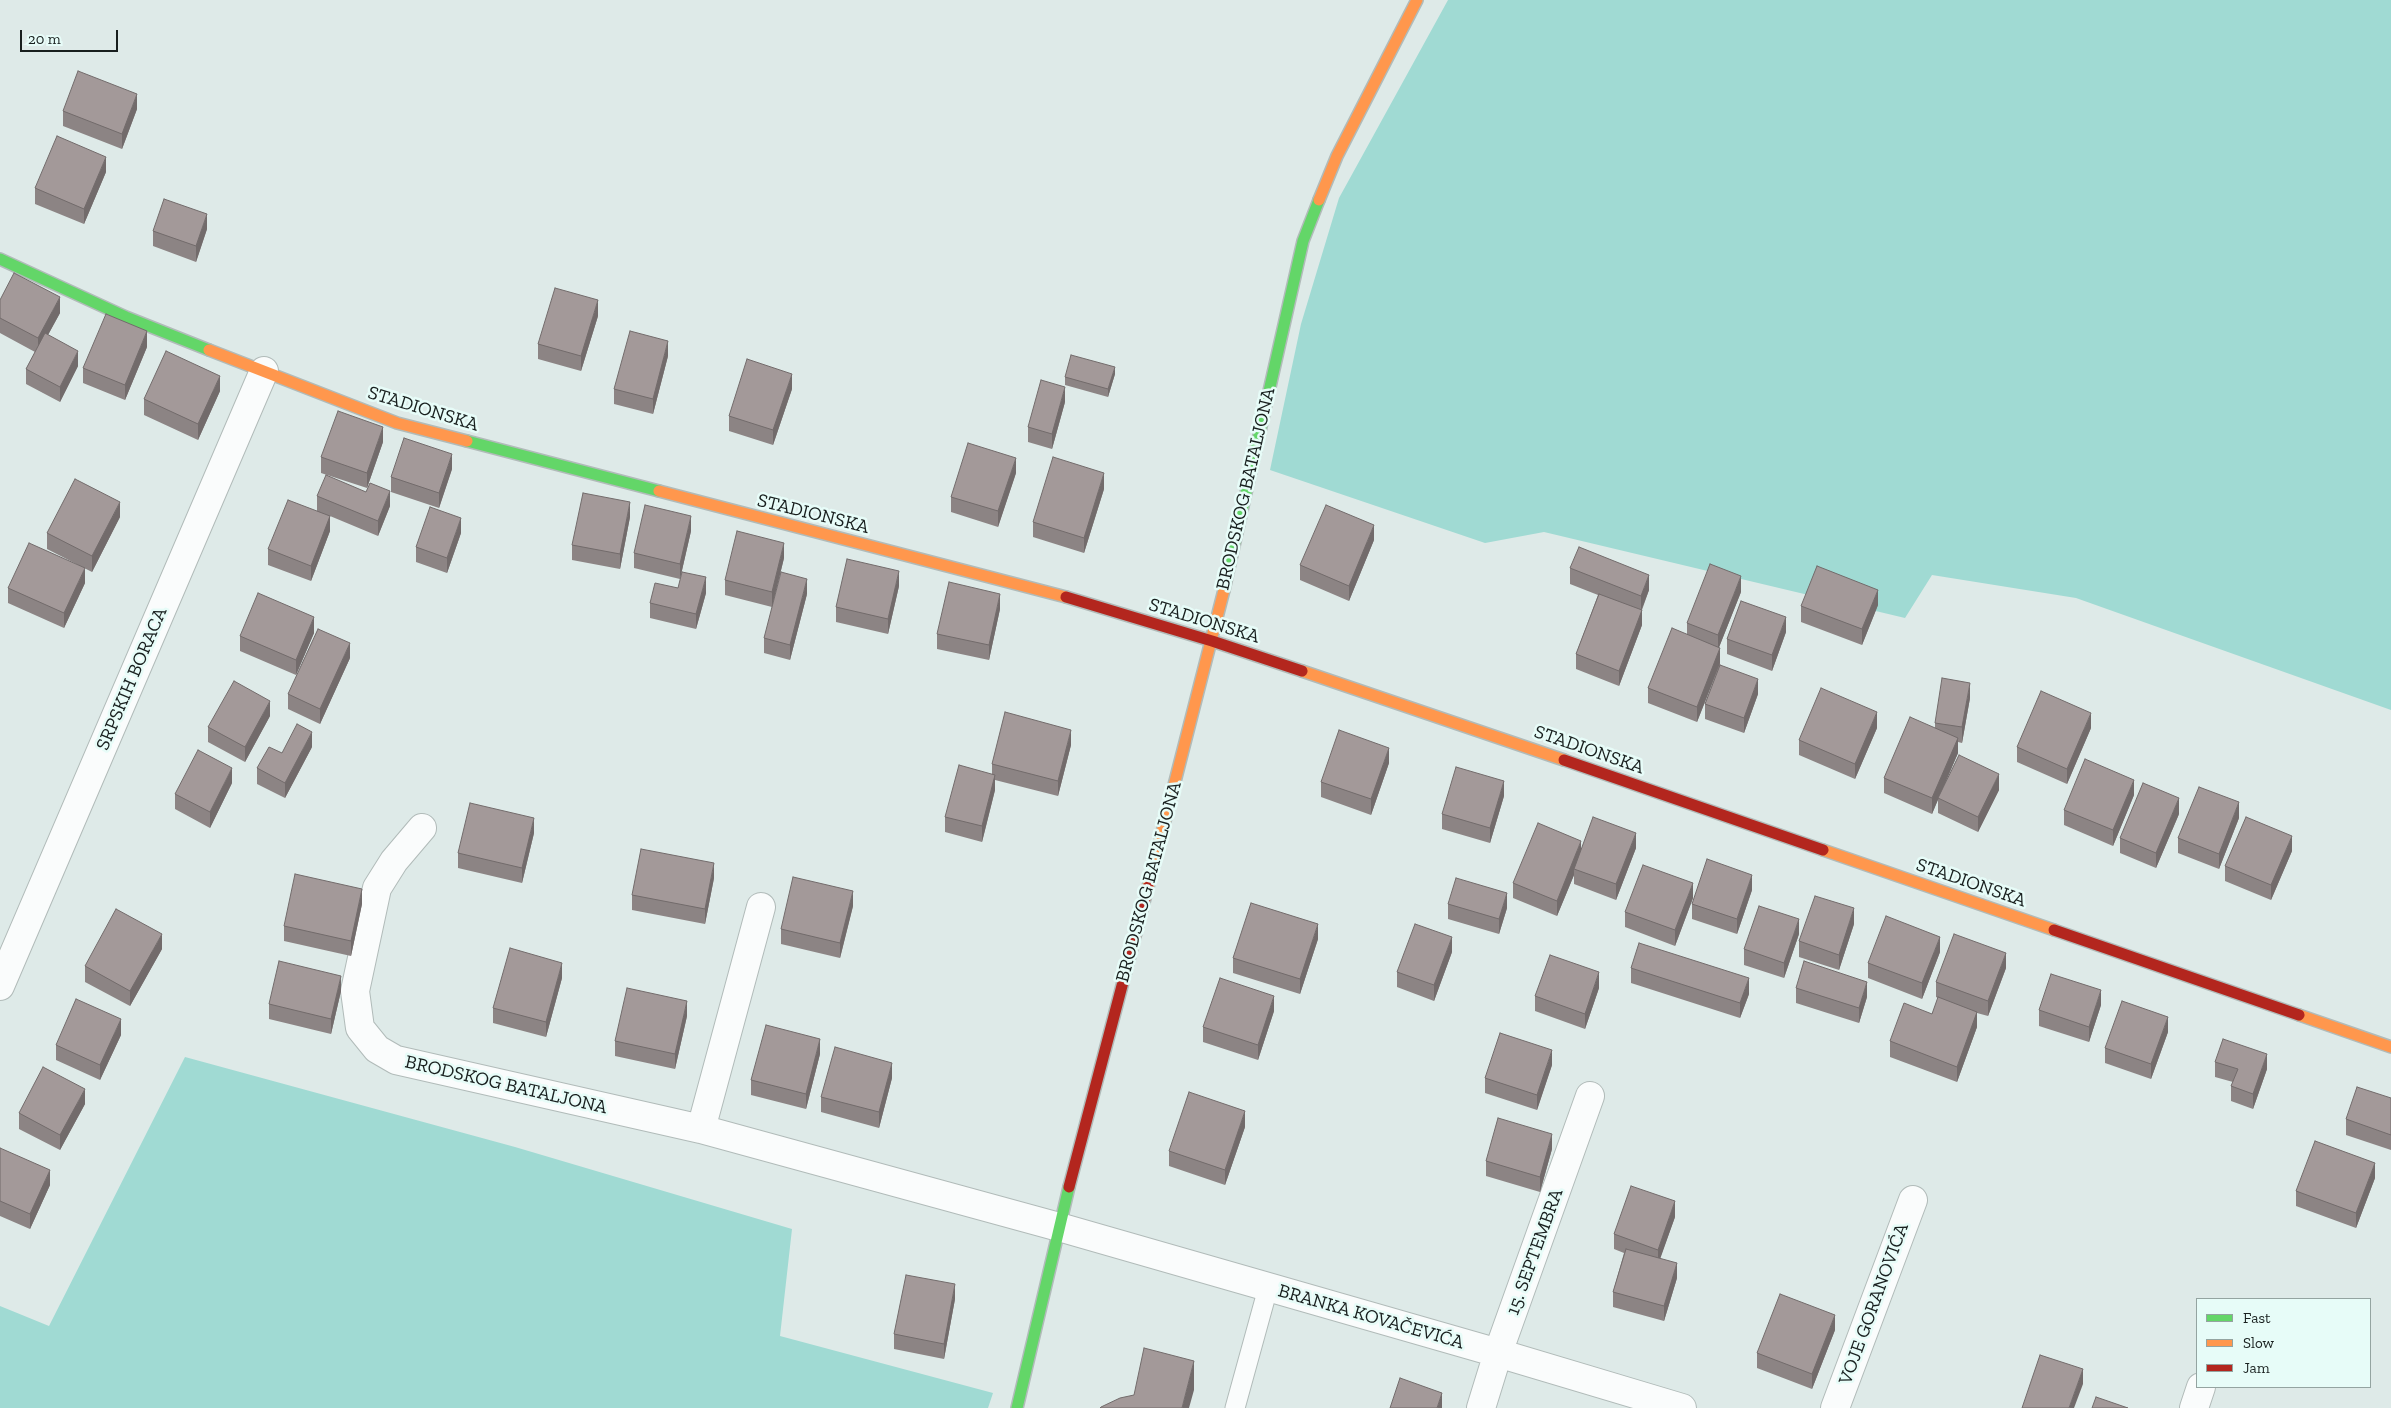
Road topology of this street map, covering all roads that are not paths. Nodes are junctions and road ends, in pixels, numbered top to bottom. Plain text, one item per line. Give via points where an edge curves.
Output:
1 (1417, 0) edge
2 (0, 259) edge
3 (264, 371) junction
4 (1212, 641) junction
5 (422, 828) dead end
6 (761, 907) dead end
7 (0, 986) edge
8 (2391, 1047) edge
9 (1590, 1096) dead end
10 (701, 1129) junction
11 (1913, 1200) dead end
12 (1059, 1228) junction
13 (1268, 1288) junction
14 (1498, 1353) junction
15 (2201, 1388) edge
16 (1016, 1408) edge
17 (1235, 1408) edge
18 (1481, 1408) edge
19 (1682, 1408) edge
20 (1835, 1408) edge
21 (2194, 1408) edge

1 - 4 street, BRODSKOG BATALJONA via 1338,156 1303,241
2 - 3 street, STADIONSKA via 126,317
3 - 4 street, STADIONSKA via 397,422 1087,603
3 - 7 street, SRPSKIH BORACA
4 - 8 street, STADIONSKA via 1444,718
4 - 12 street, BRODSKOG BATALJONA
5 - 10 street, BRODSKOG BATALJONA via 394,861 377,888 357,982 360,1028 377,1049 396,1060
6 - 10 street
9 - 14 street, 15. SEPTEMBRA
10 - 12 street, BRODSKOG BATALJONA
11 - 20 street, VOJE GORANOVIĆA
12 - 13 street, BRANKA KOVAČEVIĆA
12 - 16 street, BRODSKOG BATALJONA
13 - 14 street, BRANKA KOVAČEVIĆA
13 - 17 lane
14 - 18 street, 15. SEPTEMBRA
14 - 19 street, BRANKA KOVAČEVIĆA
15 - 21 street

